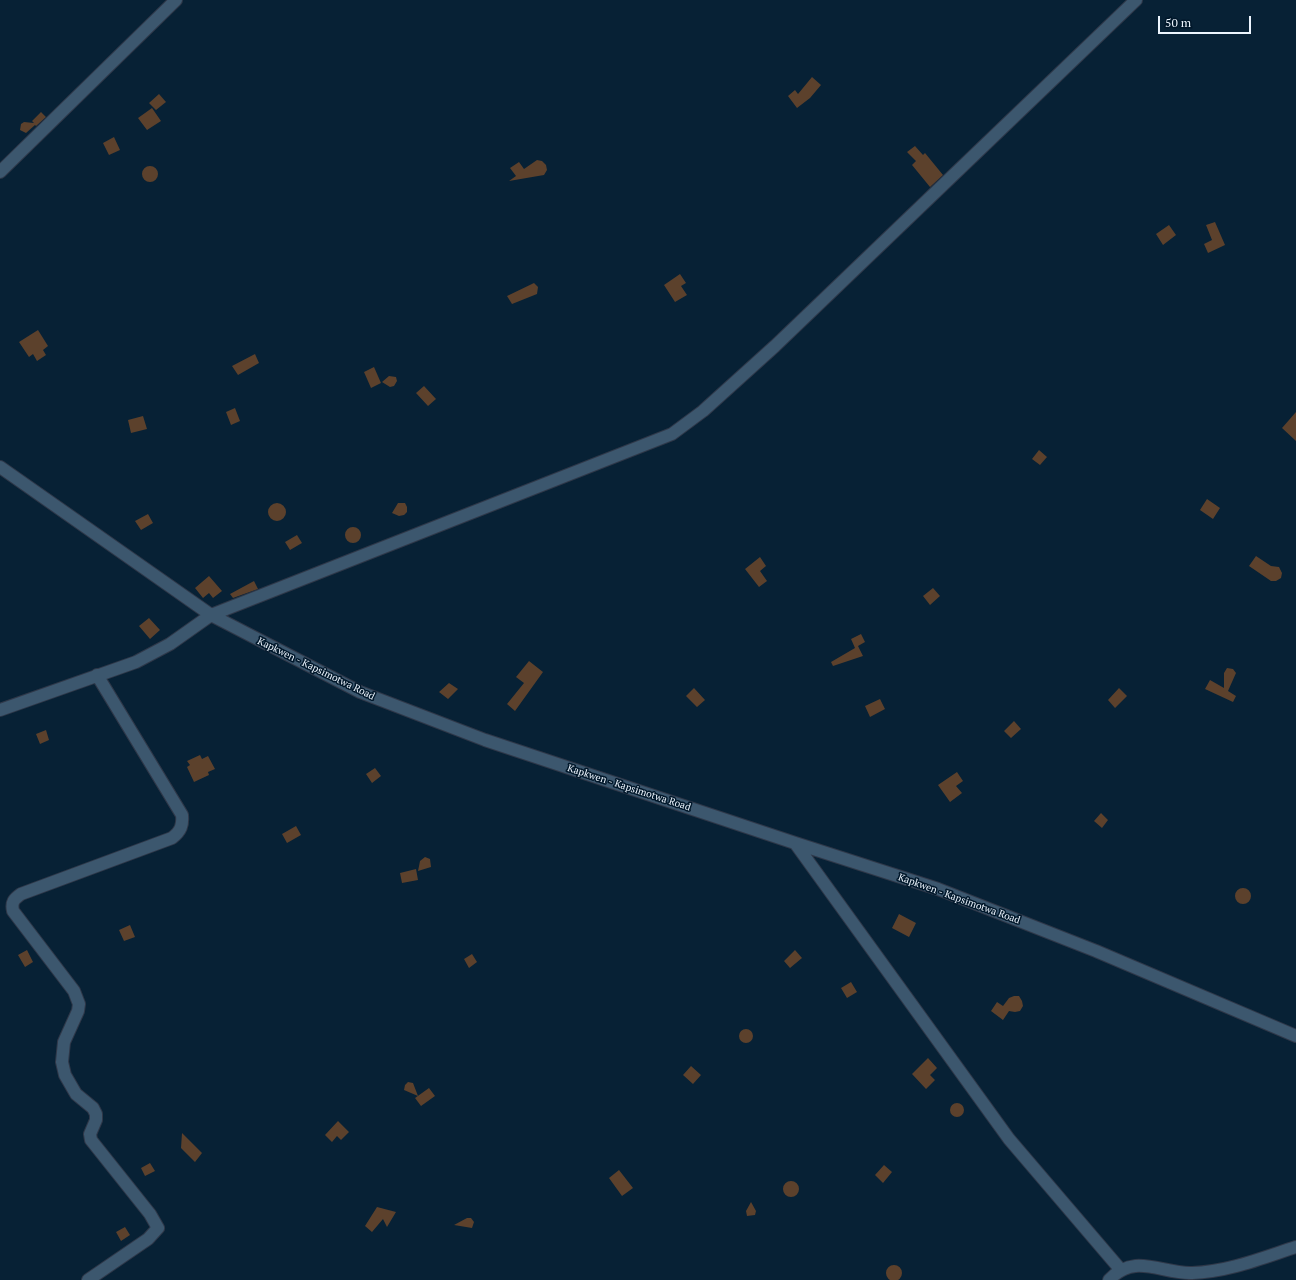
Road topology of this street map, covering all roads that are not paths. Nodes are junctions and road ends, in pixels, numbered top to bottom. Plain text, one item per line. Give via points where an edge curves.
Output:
1 (176, 0) edge
2 (1136, 0) edge
3 (0, 172) edge
4 (0, 467) edge
5 (211, 615) junction
6 (97, 675) junction
7 (0, 710) edge
8 (795, 843) junction
9 (1296, 1036) edge
10 (1296, 1247) edge
11 (1120, 1269) junction
12 (1191, 1277) edge
13 (88, 1280) edge
14 (1109, 1280) edge

1 - 3 street
2 - 5 street via 775,346 703,411 672,434
4 - 5 street, Kapkwen - Kapsimotwa Road
5 - 6 street via 163,648 136,662
5 - 8 street, Kapkwen - Kapsimotwa Road via 360,692 397,707 485,740
6 - 7 street
6 - 13 street via 182,815 183,822 172,838 21,894 12,905 74,991 79,1004 64,1042 62,1062 65,1075 76,1094 93,1108 96,1114 90,1134 91,1140 150,1214 158,1228 148,1239
8 - 9 street, Kapkwen - Kapsimotwa Road via 938,889 1096,951
8 - 11 street via 1009,1139
10 - 12 street via 1237,1266
11 - 12 street via 1148,1266
11 - 14 street

